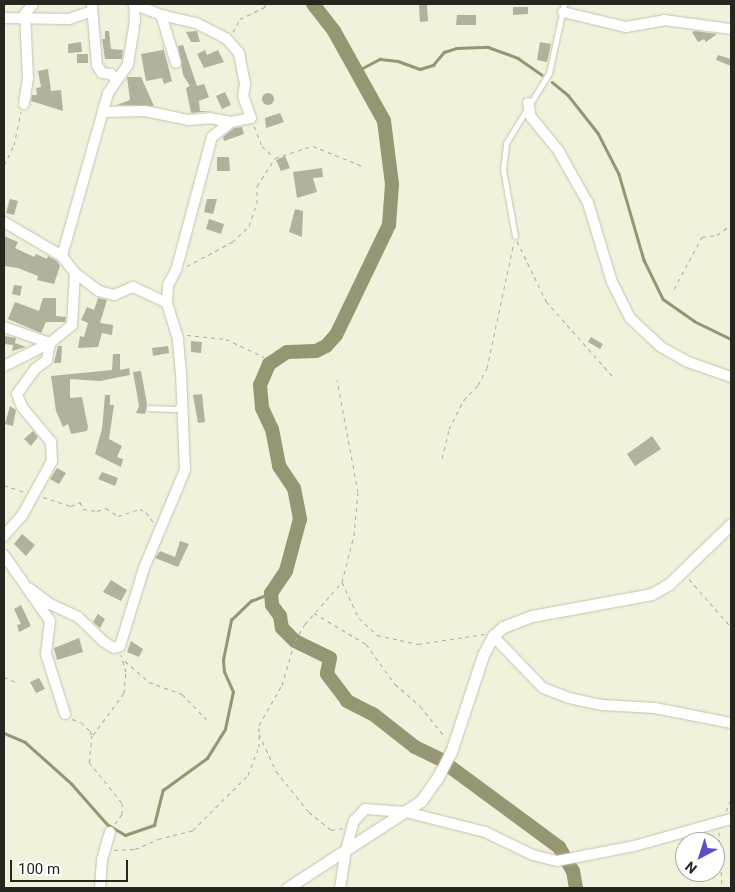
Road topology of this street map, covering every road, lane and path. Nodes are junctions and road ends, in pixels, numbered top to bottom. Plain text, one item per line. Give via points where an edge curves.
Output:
1 (33, 4) edge
2 (134, 4) edge
3 (265, 4) edge
4 (92, 7) edge
5 (563, 8) edge
6 (161, 15) junction
7 (4, 18) edge
8 (26, 19) junction
9 (731, 29) edge
10 (230, 42) junction
11 (176, 63) dead end
12 (116, 80) junction
13 (528, 103) junction
14 (24, 104) joint
15 (103, 112) junction
16 (251, 118) junction
17 (231, 122) junction
18 (275, 158) junction
19 (4, 165) edge
20 (365, 167) dead end
21 (4, 222) edge
22 (731, 225) edge
23 (515, 236) junction
24 (62, 256) junction
25 (176, 270) junction
26 (75, 273) junction
27 (674, 289) dead end
28 (167, 302) junction
29 (4, 328) edge
30 (176, 332) junction
31 (50, 343) junction
32 (264, 358) dead end
33 (4, 366) edge
34 (731, 377) edge
35 (615, 379) dead end
36 (337, 380) dead end
37 (183, 402) junction
38 (149, 408) dead end
39 (442, 458) dead end
40 (4, 485) edge
41 (34, 494) junction
42 (731, 524) edge
43 (162, 528) junction
44 (4, 536) edge
45 (4, 555) edge
46 (682, 571) junction
47 (342, 582) junction
48 (29, 588) junction
49 (314, 613) junction
50 (731, 627) edge
51 (496, 634) junction
52 (117, 648) junction
53 (125, 661) junction
54 (4, 678) edge
55 (18, 684) dead end
56 (65, 714) joint
57 (206, 719) dead end
58 (731, 724) edge
59 (258, 733) junction
60 (92, 735) junction
61 (452, 745) junction
62 (731, 800) edge
63 (406, 812) junction
64 (354, 821) junction
65 (726, 821) edge
66 (115, 822) dead end
67 (110, 832) dead end
68 (346, 850) junction
69 (104, 854) junction
70 (100, 888) edge
71 (287, 888) edge
72 (340, 888) edge
73 (722, 888) edge

1 - 8 street via 26,12
2 - 6 street
2 - 12 street via 135,21 128,64
3 - 10 path via 235,24
4 - 8 street via 76,18
4 - 12 street via 97,65 100,72 111,74
5 - 9 street via 626,27 664,20
5 - 13 lane via 553,65
6 - 10 street via 211,29
6 - 11 street
7 - 8 street
8 - 14 street via 28,78
10 - 16 street via 240,59 245,84 243,96
12 - 15 street
13 - 23 lane via 512,129 504,156 503,169
13 - 34 street via 531,117 558,150 588,202 612,282 630,318 642,333 661,347 688,362
14 - 19 path via 14,145
15 - 17 street via 146,111 189,120 210,118
15 - 24 street
16 - 17 street
16 - 18 path via 262,146
17 - 25 street via 212,136
18 - 20 path via 313,146
18 - 25 path via 257,186 257,203 249,226 232,242
21 - 24 street
22 - 27 path via 717,235 702,237
23 - 35 path via 546,300
23 - 39 path via 487,368 478,385 464,400 449,429
24 - 26 street
25 - 28 street via 168,285
26 - 28 street via 108,294 120,294 134,287
26 - 31 street via 72,325
28 - 30 street
29 - 31 street
30 - 32 path via 226,339
30 - 37 street
31 - 33 street
31 - 41 street via 47,360 35,369 17,394 22,407 45,433 53,451 50,468
36 - 47 path via 358,492 354,535
37 - 38 lane via 175,409
37 - 43 street via 185,470
40 - 41 path
41 - 43 path via 71,506 80,502 83,509 106,508 118,516 140,510
41 - 44 street via 23,514
42 - 46 street
43 - 52 street
45 - 48 street
46 - 50 path
46 - 51 street via 660,590 643,597 532,616 516,621
47 - 49 path
47 - 51 path via 359,618 377,635 418,644
48 - 52 street via 50,604 78,617 96,636
48 - 56 street via 50,621 46,654
49 - 59 path via 295,641 282,684 259,725
49 - 61 path via 366,644 395,684 420,706
51 - 58 street via 543,688 569,698 602,705 655,708
51 - 61 street via 477,668
52 - 53 path
53 - 57 path via 149,682 182,694
53 - 60 path via 124,693
54 - 55 path
56 - 60 path via 81,722
59 - 64 path via 276,771 322,824 331,830
59 - 69 path via 257,755 248,775 202,823 185,834 158,839 134,850 110,850
60 - 66 path via 89,762 110,786 123,809
61 - 63 street via 438,777 421,800
62 - 65 path
63 - 64 street via 365,809
63 - 65 street via 485,832 533,855 557,860 634,846
63 - 68 street
64 - 68 street
65 - 73 path via 718,837
67 - 69 street
68 - 71 street
68 - 72 street
69 - 70 street

